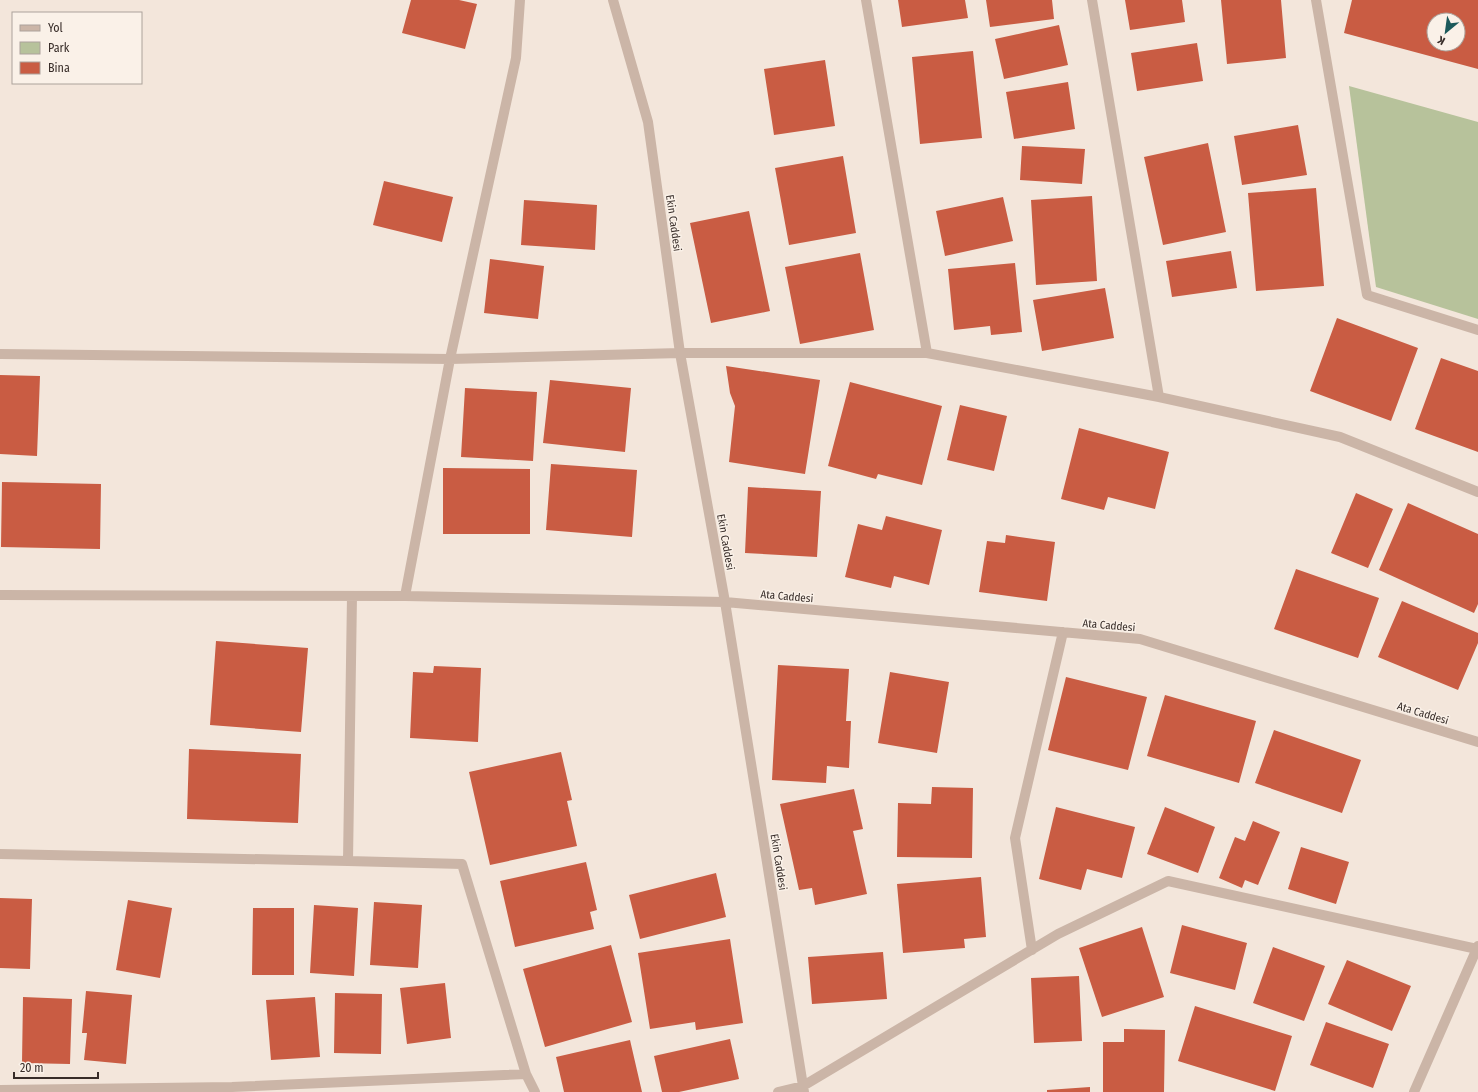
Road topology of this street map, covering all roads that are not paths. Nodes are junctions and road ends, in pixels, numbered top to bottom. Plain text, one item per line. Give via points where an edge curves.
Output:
1 (520, 0) edge
2 (613, 0) edge
3 (866, 0) edge
4 (1092, 0) edge
5 (1316, 0) edge
6 (1478, 330) edge
7 (680, 353) junction
8 (927, 353) junction
9 (0, 354) edge
10 (450, 359) junction
11 (1159, 397) junction
12 (1478, 492) edge
13 (0, 595) edge
14 (352, 596) junction
15 (405, 596) junction
16 (725, 602) junction
17 (1063, 632) junction
18 (1478, 742) edge
19 (0, 854) edge
20 (348, 862) junction
21 (1477, 948) edge
22 (1032, 950) junction
23 (526, 1074) junction
24 (0, 1089) edge
25 (804, 1089) edge
26 (535, 1092) edge
27 (778, 1092) edge
28 (1414, 1092) edge

1 - 10 street via 516,58
2 - 7 street, Ekin Caddesi via 648,122
3 - 8 street
4 - 11 street
5 - 6 street via 1367,295
7 - 8 street
7 - 10 street
7 - 16 street, Ekin Caddesi
8 - 11 street
9 - 10 street
10 - 15 street
11 - 12 street via 1340,437
13 - 14 street, Ata Caddesi
14 - 15 street, Ata Caddesi
14 - 20 street
15 - 16 street, Ata Caddesi
16 - 17 street, Ata Caddesi
16 - 25 street, Ekin Caddesi
17 - 18 street, Ata Caddesi via 1140,639
17 - 22 street via 1015,838
19 - 20 street
20 - 23 street via 462,864
21 - 22 street via 1168,881 1058,934
21 - 28 street
22 - 25 street
23 - 24 street via 232,1087
23 - 26 street
25 - 27 street

